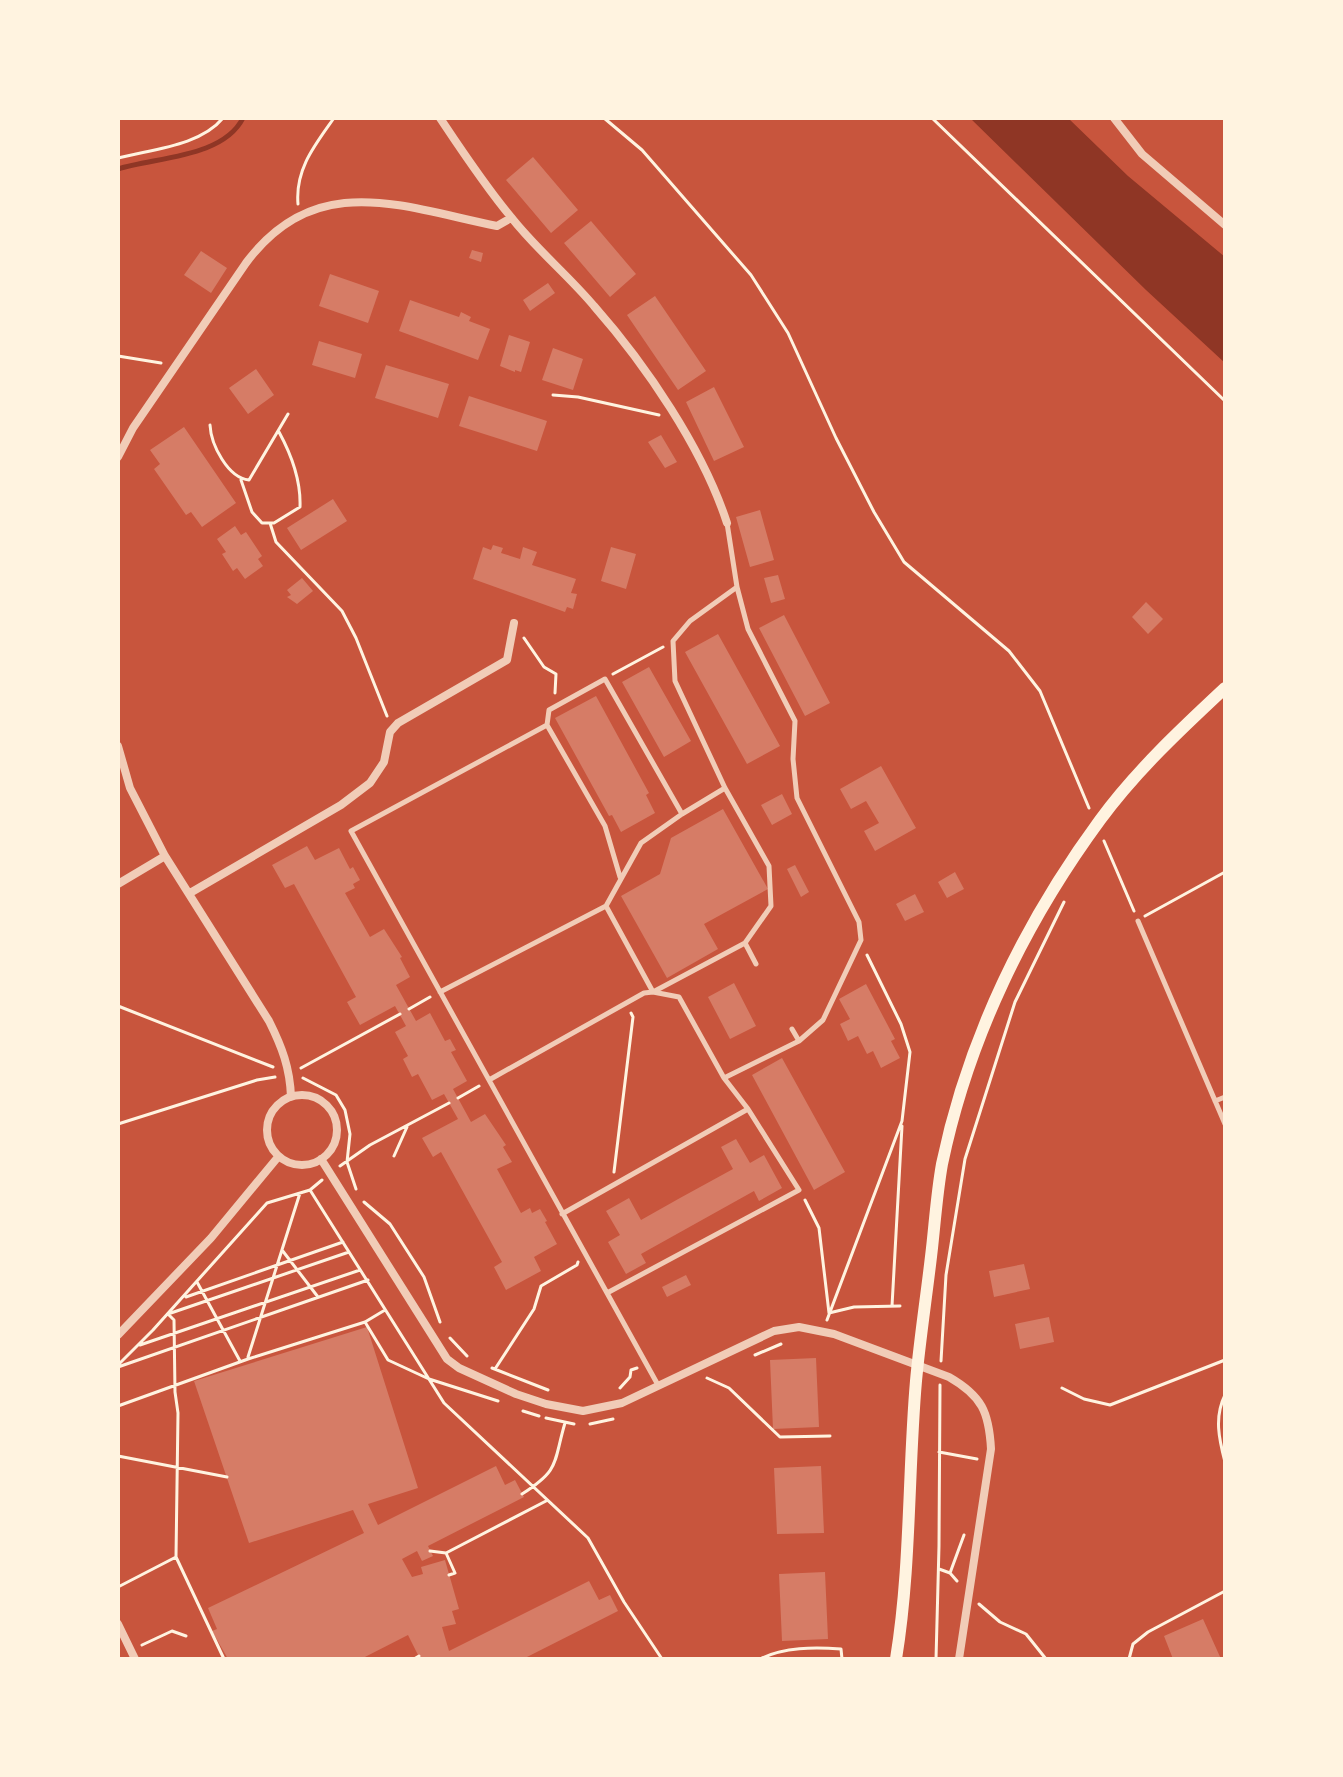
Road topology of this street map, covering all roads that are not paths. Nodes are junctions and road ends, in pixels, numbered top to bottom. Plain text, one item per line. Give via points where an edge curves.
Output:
1 (440, 118) edge
2 (1114, 118) edge
3 (511, 218) junction
4 (1225, 225) edge
5 (118, 457) edge
6 (727, 523) joint
7 (737, 587) junction
8 (514, 623) road end
9 (1225, 688) edge
10 (547, 725) junction
11 (118, 746) edge
12 (725, 788) junction
13 (682, 814) junction
14 (165, 856) junction
15 (621, 878) junction
16 (118, 884) edge
17 (190, 893) junction
18 (606, 906) junction
19 (1138, 921) road end
20 (745, 943) junction
21 (756, 964) dead end
22 (440, 992) junction
23 (653, 992) junction
24 (792, 1029) dead end
25 (799, 1041) junction
26 (724, 1078) junction
27 (489, 1080) junction
28 (291, 1097) junction
29 (1225, 1097) edge
30 (1215, 1101) junction
31 (748, 1109) junction
32 (1225, 1124) edge
33 (278, 1157) junction
34 (321, 1159) junction
35 (561, 1214) junction
36 (607, 1293) junction
37 (118, 1335) edge
38 (658, 1385) junction
39 (118, 1624) edge
40 (138, 1655) edge
41 (896, 1659) edge
42 (959, 1659) edge

1 - 3 street
2 - 4 street via 1142,154
3 - 5 street via 497,226 385,202 348,202 291,219 256,250
3 - 6 street via 595,307 674,417 717,494
6 - 7 lane
7 - 12 lane via 690,621 673,641 675,681
7 - 25 lane via 748,629 795,721 797,798 859,922 861,940 823,1020
8 - 17 street via 507,660 398,723 370,783
9 - 41 main road via 1101,818 1034,919 998,991 965,1077 942,1166 916,1382
10 - 13 lane via 549,710 605,679
10 - 15 lane via 605,826
10 - 22 lane via 351,831
11 - 14 street via 130,788
12 - 13 lane
12 - 20 lane via 769,866 771,906
13 - 15 lane via 641,843
14 - 16 street
14 - 17 street
15 - 18 lane
17 - 28 street via 282,1047
18 - 22 lane
18 - 23 lane
19 - 30 lane
20 - 21 lane
20 - 23 lane
22 - 27 lane
23 - 26 lane via 679,997
23 - 27 lane
24 - 25 lane
25 - 26 lane
26 - 31 lane
27 - 35 lane
28 - 33 street via 279,1103 268,1121 270,1146
28 - 34 street via 319,1099 334,1116 336,1139
29 - 30 lane
30 - 32 lane
31 - 35 lane
31 - 36 lane via 799,1190
33 - 34 street via 298,1165
33 - 37 street via 211,1238
34 - 38 street via 447,1359 459,1368 546,1404 583,1411 622,1403
35 - 36 lane
36 - 38 lane
38 - 42 street via 774,1331 799,1327 945,1376 980,1401 990,1423 991,1449
39 - 40 street

